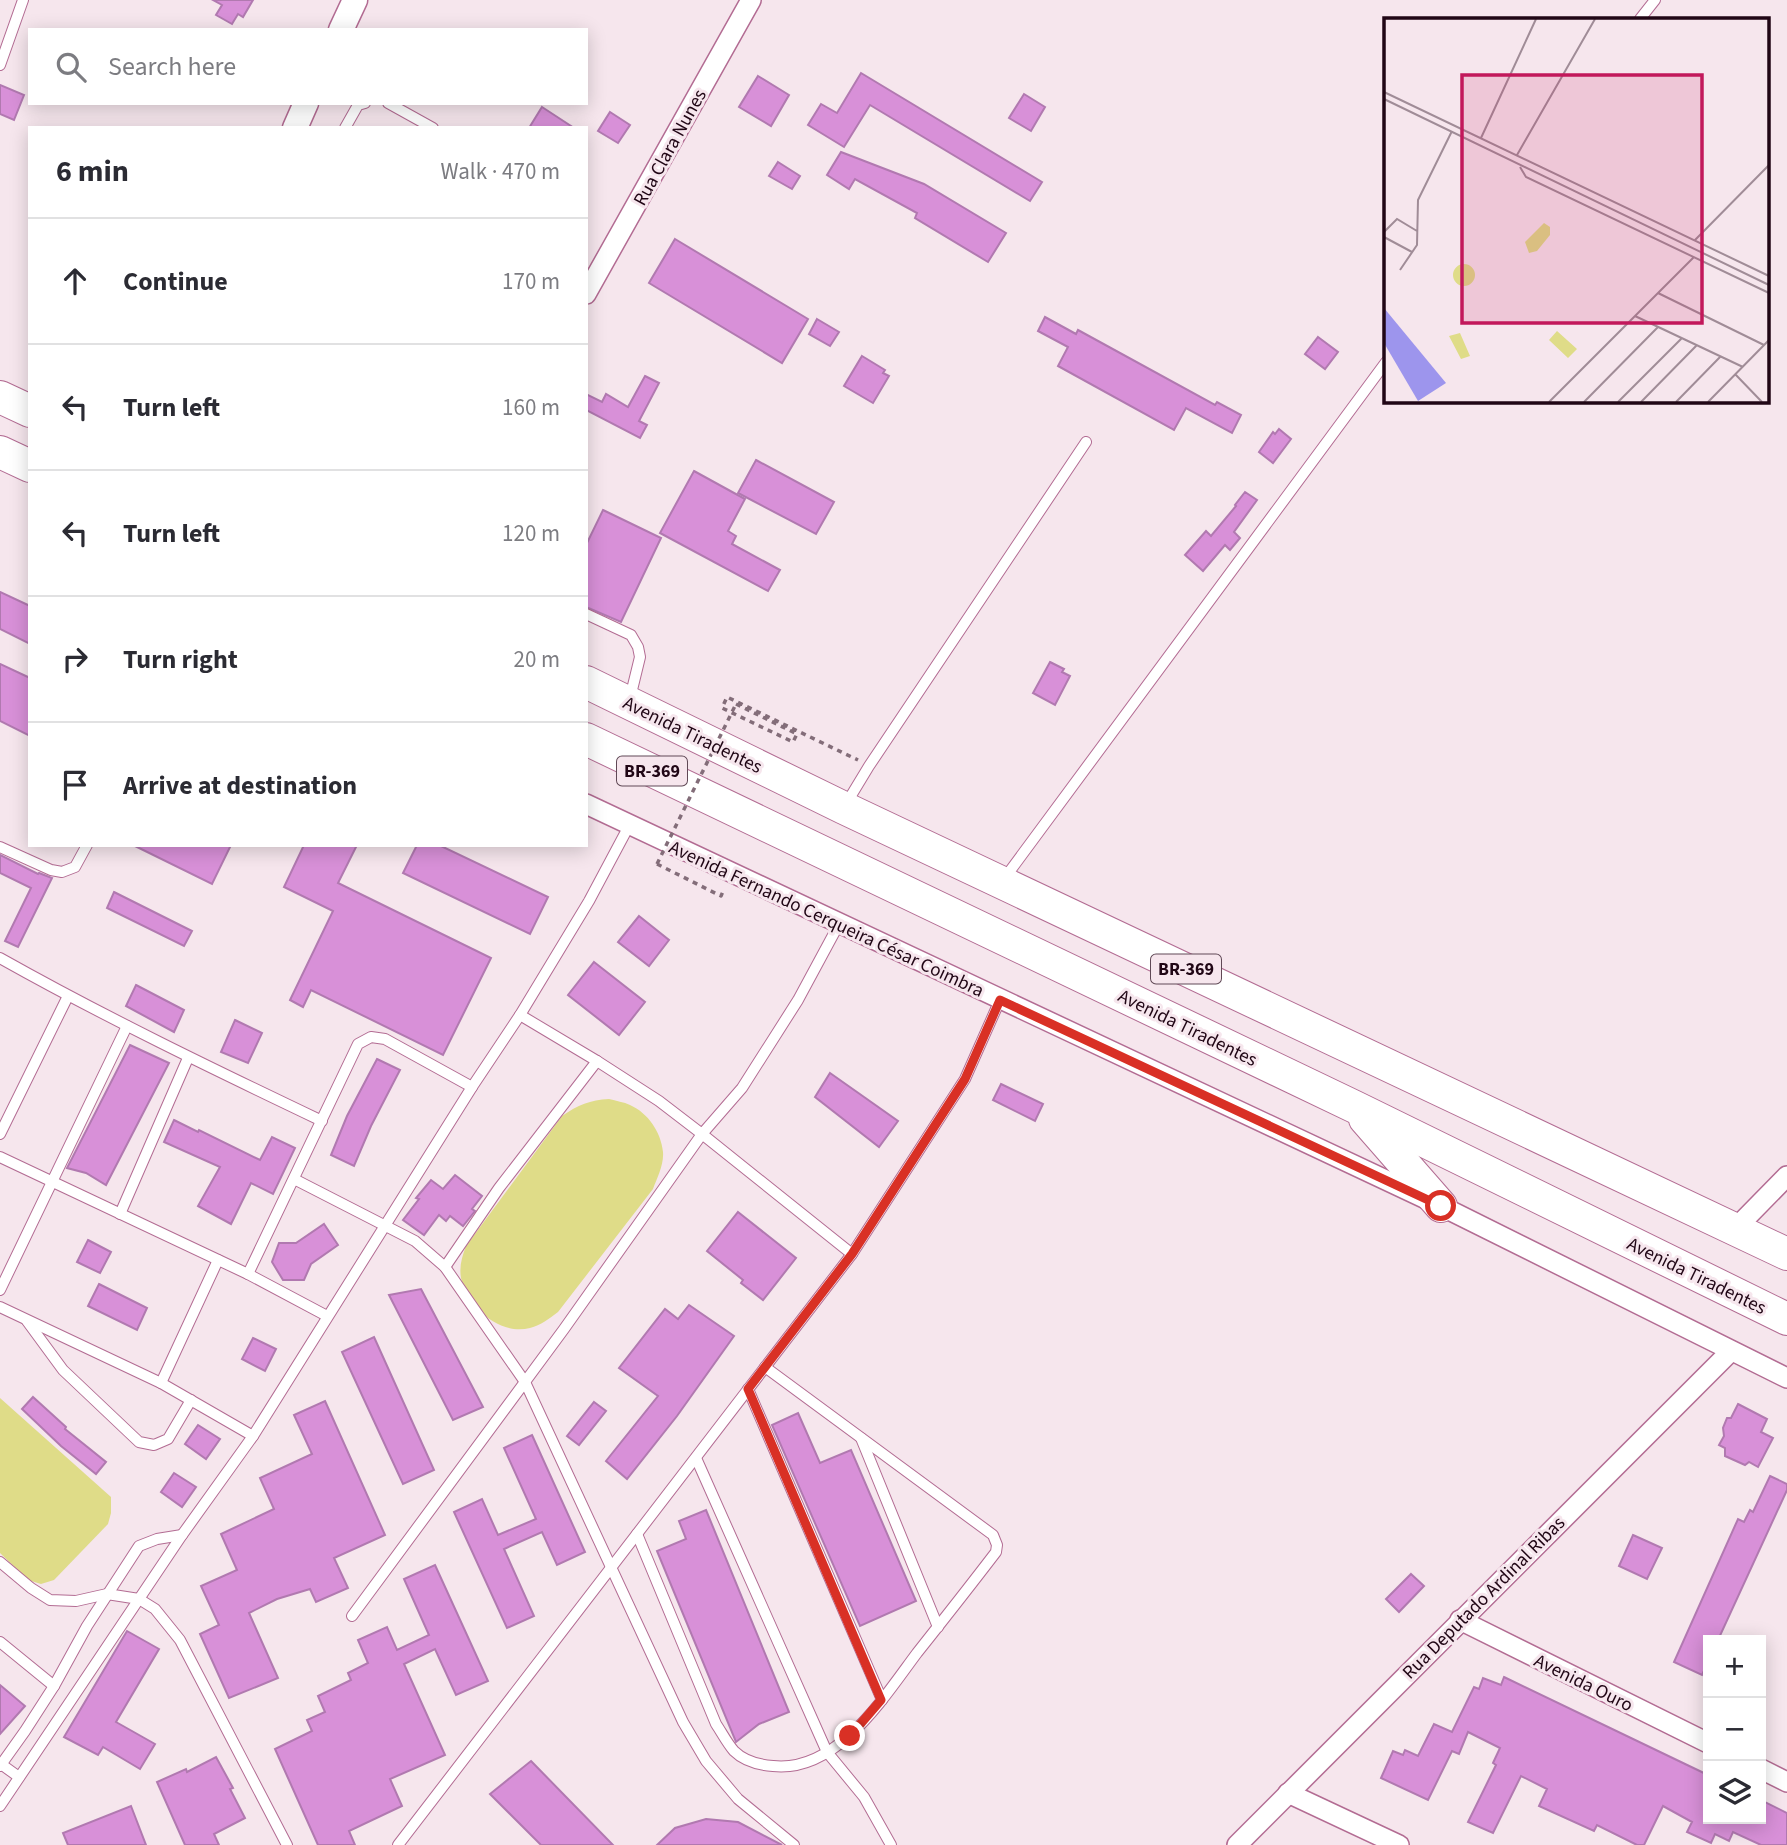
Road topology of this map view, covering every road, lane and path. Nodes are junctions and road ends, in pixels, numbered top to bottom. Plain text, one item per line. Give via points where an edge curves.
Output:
1 (23, 0) edge
2 (355, 0) edge
3 (751, 0) edge
4 (1654, 0) edge
5 (1641, 18) edge
6 (342, 28) edge
7 (0, 65) edge
8 (305, 105) edge
9 (358, 105) edge
10 (392, 105) edge
11 (296, 126) edge
12 (346, 126) edge
13 (429, 126) edge
14 (588, 290) edge
15 (1384, 365) edge
16 (0, 397) edge
17 (28, 410) edge
18 (1086, 442) dead end
19 (0, 452) edge
20 (28, 465) edge
21 (588, 615) edge
22 (588, 683) edge
23 (629, 702) junction
24 (588, 740) edge
25 (870, 766) junction
26 (588, 805) edge
27 (844, 808) junction
28 (630, 824) junction
29 (0, 847) edge
30 (86, 847) edge
31 (657, 864) dead end
32 (1001, 882) junction
33 (839, 924) junction
34 (0, 958) edge
35 (68, 996) junction
36 (1000, 1000) junction
37 (520, 1015) junction
38 (127, 1026) junction
39 (188, 1058) junction
40 (597, 1061) junction
41 (472, 1087) junction
42 (1354, 1107) junction
43 (322, 1121) junction
44 (0, 1134) edge
45 (702, 1134) junction
46 (0, 1157) edge
47 (1787, 1176) edge
48 (294, 1179) junction
49 (52, 1181) junction
50 (1441, 1206) junction
51 (120, 1214) junction
52 (385, 1225) junction
53 (1735, 1229) junction
54 (852, 1254) junction
55 (1787, 1254) edge
56 (218, 1260) junction
57 (445, 1267) junction
58 (248, 1274) junction
59 (0, 1290) edge
60 (0, 1307) edge
61 (327, 1316) junction
62 (25, 1319) junction
63 (1787, 1319) edge
64 (1731, 1351) junction
65 (765, 1367) junction
66 (1787, 1378) edge
67 (161, 1382) junction
68 (525, 1382) junction
69 (748, 1389) junction
70 (191, 1400) junction
71 (253, 1436) junction
72 (860, 1437) junction
73 (696, 1458) junction
74 (637, 1534) junction
75 (182, 1535) junction
76 (0, 1562) edge
77 (611, 1568) junction
78 (107, 1594) junction
79 (139, 1600) junction
80 (352, 1616) dead end
81 (1460, 1620) junction
82 (938, 1627) junction
83 (0, 1642) edge
84 (54, 1686) junction
85 (881, 1700) junction
86 (25, 1731) junction
87 (1703, 1741) edge
88 (43, 1742) junction
89 (827, 1752) junction
90 (1, 1765) edge
91 (1766, 1772) edge
92 (19, 1777) junction
93 (1787, 1782) edge
94 (1288, 1793) junction
95 (0, 1806) edge
96 (287, 1845) edge
97 (398, 1845) edge
98 (794, 1845) edge
99 (891, 1845) edge
100 (1237, 1845) edge
101 (1398, 1845) edge

1 - 7 lane
2 - 6 street
3 - 14 street, Rua Clara Nunes
4 - 5 lane
8 - 11 street
9 - 12 lane
10 - 13 lane
15 - 32 lane
16 - 17 highway
18 - 25 lane
19 - 20 highway
21 - 23 lane via 631,635 638,647 640,657
22 - 23 highway, Avenida Tiradentes / BR-369
23 - 27 highway, Avenida Tiradentes / BR-369
24 - 42 highway, Avenida Tiradentes / BR-369
25 - 27 lane
25 - 31 path, bridge via 727,696 722,708 793,742 797,734 736,704
26 - 28 street, Avenida Fernando Cerqueira César Coimbra
27 - 32 highway, Avenida Tiradentes / BR-369
28 - 33 street, Avenida Fernando Cerqueira César Coimbra
28 - 37 lane
29 - 30 lane via 62,872 75,867
32 - 53 highway, Avenida Tiradentes / BR-369
33 - 36 street, Avenida Fernando Cerqueira César Coimbra
33 - 45 lane via 742,1088
34 - 35 lane
35 - 38 lane
35 - 44 lane
36 - 50 street, Avenida Fernando Cerqueira César Coimbra
36 - 54 lane via 965,1079
37 - 40 lane
37 - 41 lane
38 - 39 lane
38 - 49 lane
39 - 43 lane
39 - 51 lane
40 - 45 lane
40 - 57 lane
41 - 43 lane via 385,1039 371,1037 358,1044
41 - 52 lane
42 - 50 highway
42 - 63 highway, Avenida Tiradentes / BR-369
43 - 48 lane
45 - 54 lane
45 - 68 lane
46 - 49 lane
47 - 53 street
48 - 52 lane
48 - 58 lane
49 - 51 lane
49 - 59 lane
50 - 64 street, Avenida Fernando Cerqueira César Coimbra
51 - 56 lane
52 - 57 lane via 415,1241
52 - 61 lane
53 - 55 highway, Avenida Tiradentes / BR-369
54 - 65 lane
56 - 58 lane
56 - 67 lane
57 - 68 lane
58 - 61 lane
60 - 62 lane
61 - 71 lane
62 - 67 lane
62 - 70 lane via 63,1370 139,1442 154,1445 168,1440
64 - 66 street, Avenida Fernando Cerqueira César Coimbra
64 - 81 street, Rua Deputado Ardinal Ribas
65 - 69 lane
65 - 72 lane
67 - 70 lane
68 - 77 lane
68 - 80 lane
69 - 73 lane
69 - 85 lane
70 - 71 lane
71 - 75 lane
72 - 82 lane
72 - 82 lane via 993,1535 996,1552
73 - 74 lane
73 - 89 lane
74 - 77 lane
74 - 89 lane via 716,1724 735,1752 758,1765 780,1767
75 - 78 lane via 139,1546
75 - 79 lane
76 - 78 lane via 50,1600 76,1601
77 - 97 lane
77 - 98 lane via 706,1761 738,1799
78 - 79 lane
78 - 84 lane
79 - 88 lane
79 - 96 lane via 155,1609 180,1640
81 - 87 street, Avenida Ouro
81 - 94 street, Rua Deputado Ardinal Ribas
82 - 85 lane
83 - 84 lane
84 - 86 lane
85 - 89 lane via 850,1736
86 - 88 lane
86 - 90 lane
88 - 92 lane
89 - 99 lane via 864,1797
90 - 92 lane
91 - 93 street
92 - 95 lane
94 - 100 street, Rua Deputado Ardinal Ribas
94 - 101 street

